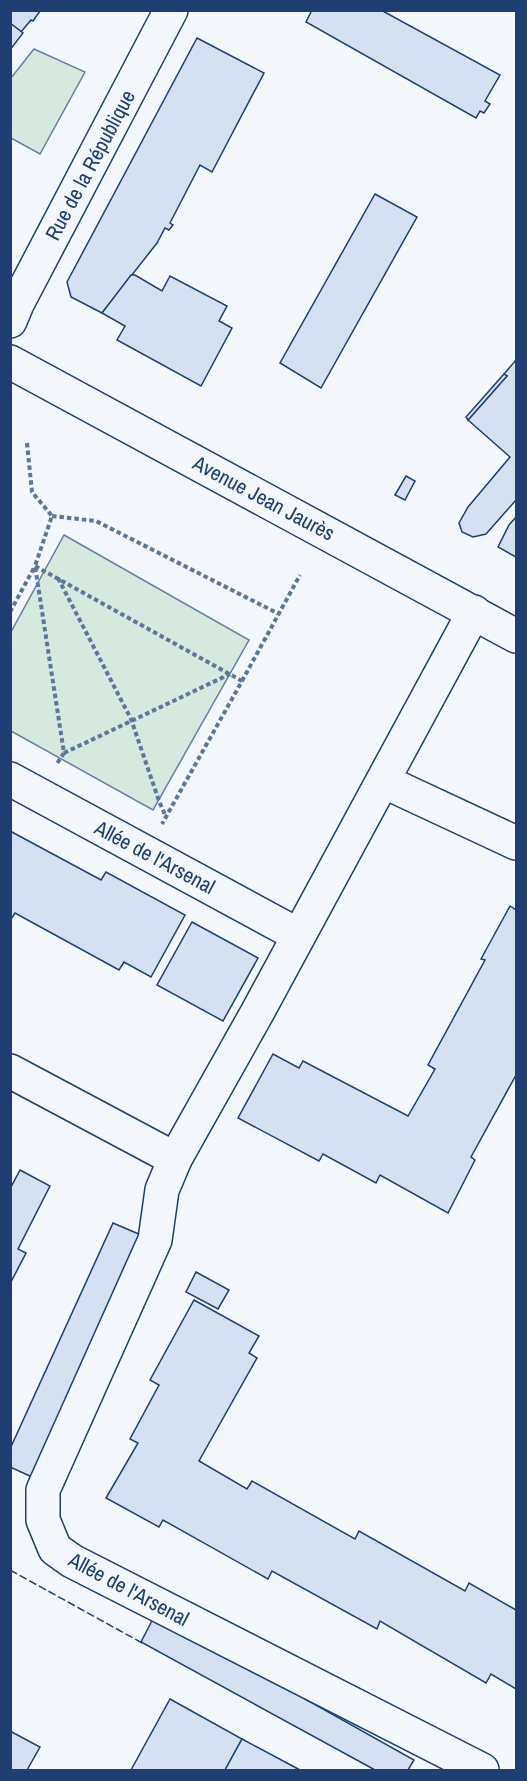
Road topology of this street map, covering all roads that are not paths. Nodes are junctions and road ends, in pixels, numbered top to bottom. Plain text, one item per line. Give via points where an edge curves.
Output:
1 (171, 10) edge
2 (10, 321) edge
3 (10, 362) edge
4 (474, 612) junction
5 (516, 636) edge
6 (10, 779) edge
7 (383, 781) junction
8 (516, 843) edge
9 (298, 935) junction
10 (10, 1071) edge
11 (175, 1159) junction
12 (482, 1770) edge

1 - 2 street, Rue de la République
3 - 4 street, Avenue Jean Jaurès
4 - 5 street, Avenue Jean Jaurès
4 - 7 street, Allée de l'Arsenal
6 - 9 street, Allée de l'Arsenal
7 - 8 street
7 - 9 street, Allée de l'Arsenal
9 - 11 street, Allée de l'Arsenal
10 - 11 street
11 - 12 street, Allée de l'Arsenal via 162,1191 155,1240 43,1490 43,1520 55,1549

